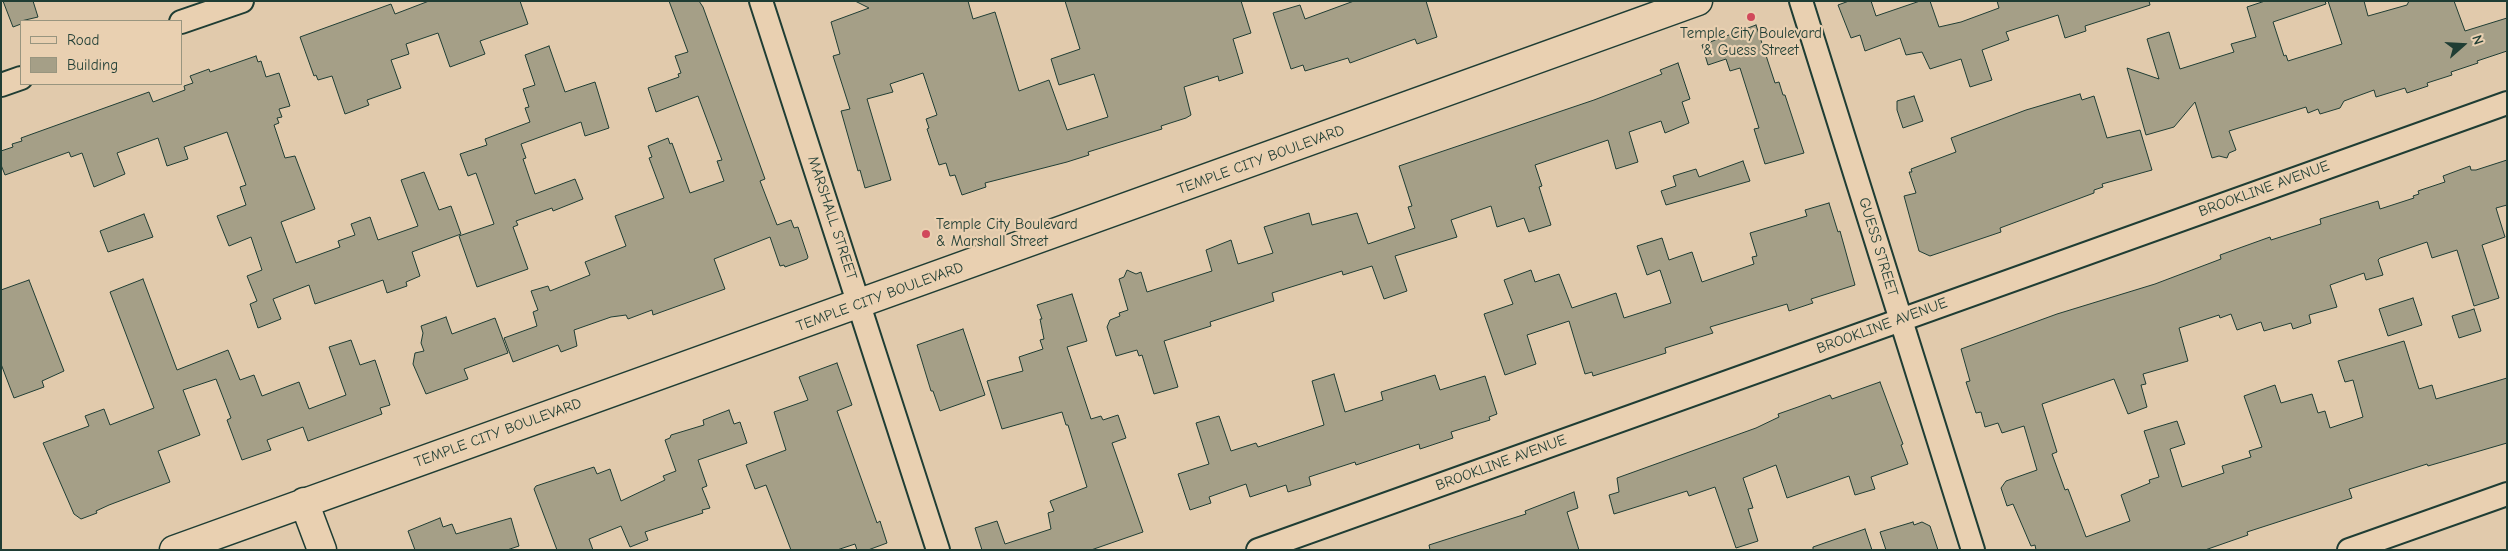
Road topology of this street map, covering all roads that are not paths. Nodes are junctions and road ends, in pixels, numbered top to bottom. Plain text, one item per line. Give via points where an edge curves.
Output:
1 (242, 1) edge
2 (761, 1) edge
3 (1698, 1) edge
4 (1801, 1) edge
5 (182, 22) edge
6 (20, 78) edge
7 (1, 85) edge
8 (2507, 103) edge
9 (859, 304) junction
10 (1901, 319) junction
11 (2507, 494) edge
12 (304, 502) junction
13 (174, 550) edge
14 (322, 550) edge
15 (938, 550) edge
16 (1258, 550) edge
17 (1973, 550) edge
18 (2349, 550) edge

1 - 5 street
2 - 9 street, MARSHALL STREET
3 - 9 main road, TEMPLE CITY BOULEVARD
4 - 10 street, GUESS STREET
6 - 7 street
8 - 10 street, BROOKLINE AVENUE
9 - 12 main road, TEMPLE CITY BOULEVARD
9 - 15 street, MARSHALL STREET
10 - 16 street, BROOKLINE AVENUE
10 - 17 street, GUESS STREET
11 - 18 street
12 - 13 main road, TEMPLE CITY BOULEVARD
12 - 14 main road

